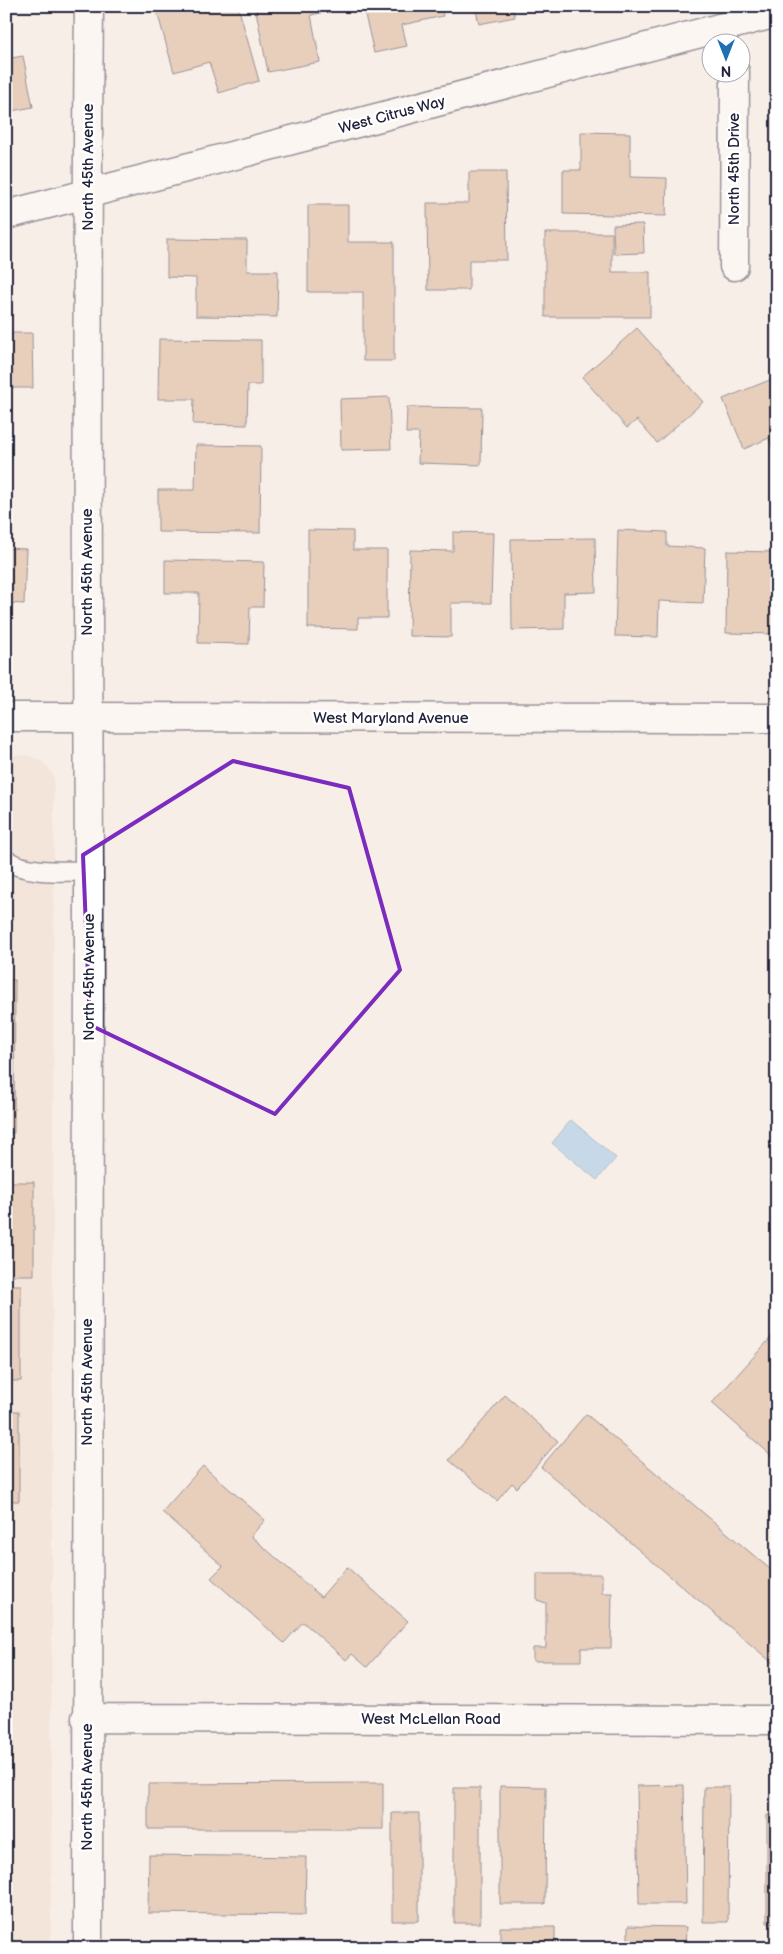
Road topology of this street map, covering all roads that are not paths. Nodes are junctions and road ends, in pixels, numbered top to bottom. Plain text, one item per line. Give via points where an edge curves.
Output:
1 (89, 6) edge
2 (777, 13) edge
3 (737, 32) edge
4 (700, 42) edge
5 (735, 82) edge
6 (88, 194) junction
7 (6, 215) edge
8 (734, 266) dead end
9 (6, 717) edge
10 (88, 717) junction
11 (777, 718) edge
12 (6, 860) edge
13 (89, 871) junction
14 (86, 1718) junction
15 (777, 1720) edge
16 (88, 1948) edge

1 - 6 street, North 45th Avenue
2 - 3 street, West Citrus Way
4 - 6 street, West Citrus Way
5 - 8 street, North 45th Drive
6 - 7 street, West Citrus Way
6 - 10 street, North 45th Avenue
9 - 10 street, West Maryland Avenue
10 - 11 street, West Maryland Avenue
10 - 13 street, North 45th Avenue
12 - 13 lane via 44,871
13 - 14 street, North 45th Avenue
14 - 15 street, West McLellan Road
14 - 16 street, North 45th Avenue

